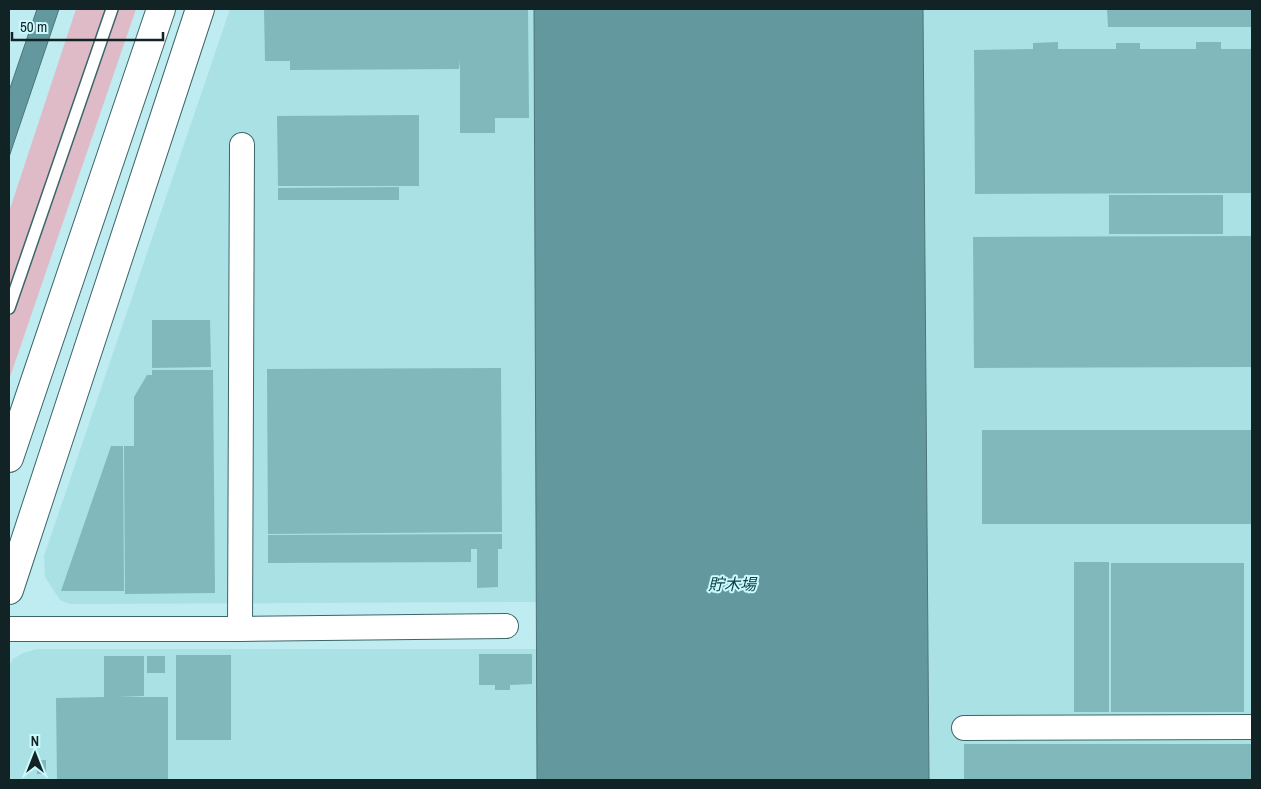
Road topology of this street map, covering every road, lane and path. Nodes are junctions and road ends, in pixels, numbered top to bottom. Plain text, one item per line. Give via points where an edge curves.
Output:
1 (112, 9) edge
2 (161, 9) edge
3 (200, 9) edge
4 (242, 145) dead end
5 (9, 308) edge
6 (9, 458) edge
7 (9, 590) edge
8 (506, 626) dead end
9 (9, 629) edge
10 (240, 629) junction
11 (1252, 727) edge
12 (964, 728) dead end

1 - 5 lane
2 - 6 street
3 - 7 street
4 - 10 street
8 - 10 street
9 - 10 street
11 - 12 street

